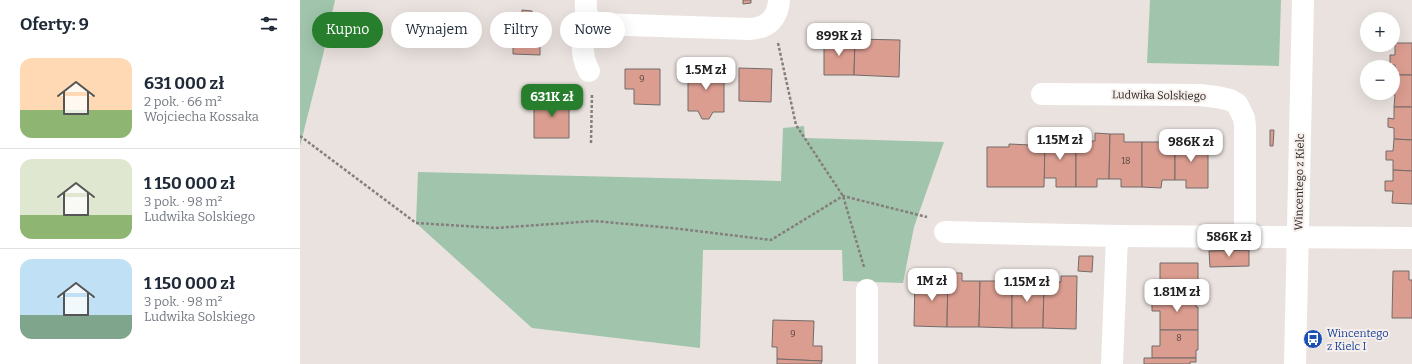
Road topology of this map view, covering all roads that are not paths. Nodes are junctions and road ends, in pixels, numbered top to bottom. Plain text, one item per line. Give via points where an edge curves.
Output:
1 (1303, 0) edge
2 (777, 8) edge
3 (588, 10) edge
4 (589, 71) road end
5 (1042, 94) dead end
6 (951, 232) road end
7 (1117, 236) junction
8 (1245, 237) junction
9 (1298, 238) junction
10 (1412, 238) edge
11 (867, 290) road end
12 (867, 364) edge
13 (1112, 364) edge
14 (1295, 364) edge

1 - 9 street, Wincentego z Kielc
2 - 3 street via 765,26 750,29 598,24
3 - 4 street via 583,56
5 - 8 street, Ludwika Solskiego via 1200,95 1230,100 1237,104 1245,126
6 - 7 street
7 - 8 street
7 - 13 street
8 - 9 street
9 - 10 street
9 - 14 street, Wincentego z Kielc
11 - 12 street

